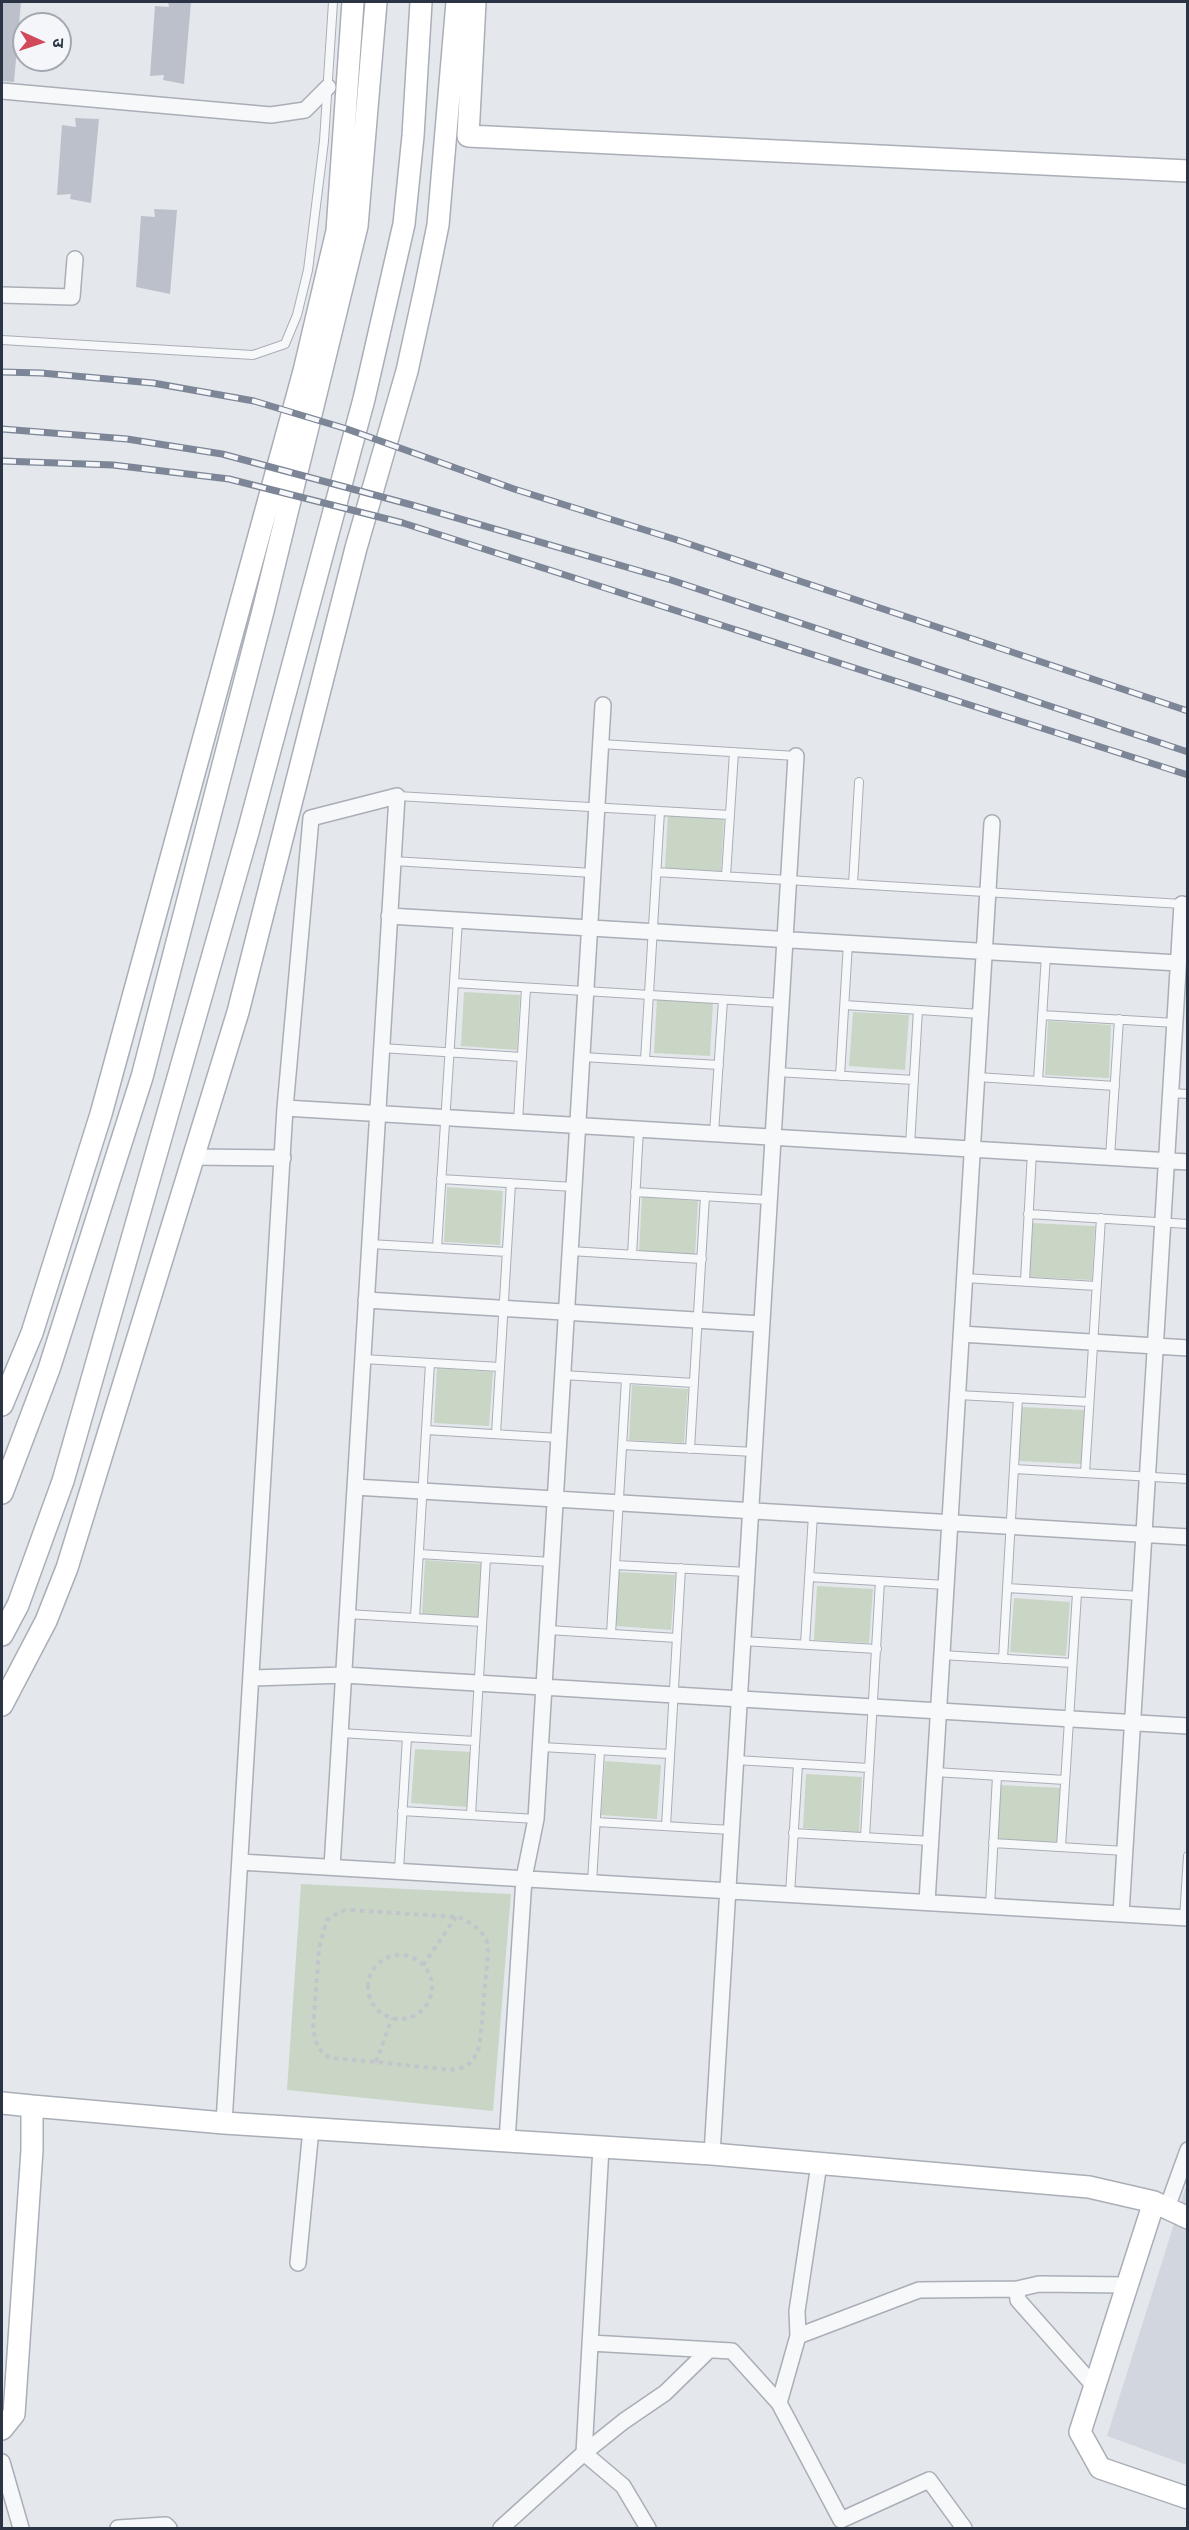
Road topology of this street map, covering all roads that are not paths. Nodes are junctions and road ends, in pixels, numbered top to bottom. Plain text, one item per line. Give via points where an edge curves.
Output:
1 (333, 2) edge
2 (354, 2) edge
3 (376, 2) edge
4 (421, 2) edge
5 (457, 2) edge
6 (475, 2) edge
7 (328, 87) junction
8 (2, 91) edge
9 (1188, 171) edge
10 (75, 260) dead end
11 (2, 295) edge
12 (2, 340) edge
13 (603, 705) dead end
14 (601, 744) junction
15 (734, 752) junction
16 (796, 756) joint
17 (859, 782) dead end
18 (397, 796) junction
19 (597, 808) junction
20 (660, 811) junction
21 (730, 815) junction
22 (992, 823) dead end
23 (393, 861) junction
24 (656, 872) junction
25 (593, 873) junction
26 (726, 876) junction
27 (788, 880) junction
28 (853, 884) junction
29 (988, 892) junction
30 (1182, 904) joint
31 (389, 916) junction
32 (458, 920) junction
33 (590, 928) junction
34 (652, 932) junction
35 (784, 940) junction
36 (848, 943) junction
37 (984, 952) junction
38 (1046, 955) junction
39 (1178, 963) junction
40 (454, 983) junction
41 (526, 988) junction
42 (586, 991) junction
43 (649, 995) junction
44 (723, 1000) junction
45 (781, 1004) junction
46 (844, 1005) junction
47 (918, 1010) junction
48 (980, 1014) junction
49 (1042, 1015) junction
50 (1119, 1019) junction
51 (1175, 1023) junction
52 (381, 1048) junction
53 (450, 1052) junction
54 (582, 1056) junction
55 (522, 1057) junction
56 (645, 1060) junction
57 (719, 1065) junction
58 (777, 1072) junction
59 (840, 1076) junction
60 (976, 1077) junction
61 (914, 1080) junction
62 (1038, 1081) junction
63 (1115, 1086) junction
64 (1170, 1092) junction
65 (1188, 1094) edge
66 (285, 1108) junction
67 (377, 1113) junction
68 (444, 1117) junction
69 (518, 1122) junction
70 (578, 1125) junction
71 (639, 1129) junction
72 (714, 1133) junction
73 (772, 1137) junction
74 (910, 1145) junction
75 (972, 1149) junction
76 (1032, 1152) junction
77 (193, 1157) junction
78 (1110, 1157) junction
79 (283, 1158) junction
80 (1166, 1160) junction
81 (1188, 1162) edge
82 (441, 1179) junction
83 (511, 1183) junction
84 (574, 1187) junction
85 (635, 1192) junction
86 (705, 1196) junction
87 (769, 1200) junction
88 (1028, 1214) junction
89 (1101, 1218) junction
90 (1163, 1222) junction
91 (1188, 1224) edge
92 (370, 1244) junction
93 (437, 1248) junction
94 (570, 1251) junction
95 (507, 1252) junction
96 (632, 1255) junction
97 (702, 1259) junction
98 (964, 1278) junction
99 (1025, 1281) junction
100 (1096, 1286) junction
101 (366, 1300) junction
102 (503, 1308) junction
103 (567, 1312) junction
104 (698, 1320) junction
105 (761, 1324) junction
106 (961, 1334) junction
107 (1093, 1342) junction
108 (1155, 1346) junction
109 (1188, 1348) edge
110 (363, 1359) junction
111 (430, 1363) junction
112 (500, 1367) junction
113 (563, 1375) junction
114 (626, 1379) junction
115 (694, 1383) junction
116 (958, 1395) junction
117 (1018, 1398) junction
118 (1089, 1402) junction
119 (2, 1404) edge
120 (426, 1430) junction
121 (496, 1434) junction
122 (559, 1438) junction
123 (622, 1445) junction
124 (690, 1449) junction
125 (754, 1452) junction
126 (1014, 1469) junction
127 (1085, 1473) junction
128 (1148, 1477) junction
129 (1188, 1479) edge
130 (355, 1487) junction
131 (422, 1491) junction
132 (2, 1493) edge
133 (556, 1499) junction
134 (619, 1503) junction
135 (750, 1511) junction
136 (813, 1515) junction
137 (950, 1523) junction
138 (1011, 1527) junction
139 (1144, 1535) junction
140 (1188, 1537) edge
141 (419, 1554) junction
142 (486, 1558) junction
143 (552, 1562) junction
144 (615, 1565) junction
145 (681, 1568) junction
146 (747, 1572) junction
147 (809, 1577) junction
148 (880, 1581) junction
149 (946, 1585) junction
150 (1007, 1588) junction
151 (1077, 1593) junction
152 (1140, 1596) junction
153 (347, 1614) junction
154 (415, 1618) junction
155 (482, 1622) junction
156 (548, 1630) junction
157 (611, 1634) junction
158 (2, 1635) edge
159 (677, 1638) junction
160 (742, 1641) junction
161 (805, 1644) junction
162 (877, 1649) junction
163 (942, 1655) junction
164 (1003, 1659) junction
165 (1072, 1663) junction
166 (344, 1675) junction
167 (253, 1678) junction
168 (479, 1683) junction
169 (544, 1687) junction
170 (674, 1694) junction
171 (739, 1699) junction
172 (2, 1705) edge
173 (873, 1707) junction
174 (939, 1711) junction
175 (1069, 1718) junction
176 (1133, 1722) junction
177 (1188, 1726) edge
178 (340, 1733) junction
179 (407, 1737) junction
180 (475, 1741) junction
181 (541, 1747) junction
182 (600, 1751) junction
183 (670, 1754) junction
184 (736, 1760) junction
185 (798, 1764) junction
186 (869, 1768) junction
187 (935, 1772) junction
188 (997, 1776) junction
189 (1065, 1780) junction
190 (402, 1811) junction
191 (471, 1815) junction
192 (536, 1819) junction
193 (596, 1822) junction
194 (666, 1826) junction
195 (731, 1830) junction
196 (794, 1833) junction
197 (865, 1837) junction
198 (931, 1841) junction
199 (993, 1843) junction
200 (1061, 1847) junction
201 (1125, 1851) junction
202 (1188, 1856) edge
203 (240, 1862) junction
204 (332, 1867) junction
205 (399, 1870) junction
206 (524, 1878) junction
207 (592, 1882) junction
208 (728, 1890) junction
209 (790, 1894) junction
210 (927, 1902) junction
211 (990, 1906) junction
212 (1121, 1914) junction
213 (1186, 1918) edge
214 (2, 2103) edge
215 (32, 2106) junction
216 (224, 2123) junction
217 (311, 2129) junction
218 (507, 2141) junction
219 (601, 2147) junction
220 (1188, 2150) edge
221 (712, 2154) junction
222 (819, 2164) junction
223 (1160, 2205) junction
224 (1188, 2218) edge
225 (298, 2264) dead end
226 (1127, 2285) junction
227 (1017, 2289) junction
228 (798, 2336) junction
229 (590, 2343) junction
230 (709, 2350) junction
231 (1095, 2387) junction
232 (779, 2403) junction
233 (2, 2429) edge
234 (584, 2453) junction
235 (2, 2462) edge
236 (1188, 2498) edge
237 (21, 2529) edge
238 (118, 2529) edge
239 (169, 2529) edge
240 (501, 2529) edge
241 (648, 2529) edge
242 (964, 2529) edge

1 - 7 lane
2 - 119 street via 337,231 304,371 101,1114 32,1333
3 - 132 street via 357,226 266,599 142,1077 49,1369
4 - 158 street via 404,225 364,399 248,832 63,1481 18,1605
5 - 77 street via 438,225 407,371 356,548 238,1012
6 - 9 street via 468,136
7 - 8 street via 304,110 271,115
7 - 12 lane via 308,270 285,344 253,355
10 - 11 street via 72,297
13 - 14 street
14 - 15 lane
14 - 19 street
15 - 16 lane
15 - 21 lane
16 - 27 street
17 - 28 lane
18 - 19 lane
18 - 23 street
18 - 66 street via 311,818
19 - 20 lane
19 - 25 street
20 - 21 lane
20 - 24 lane
21 - 26 lane
22 - 29 street
23 - 25 lane
23 - 31 street
24 - 26 lane
24 - 34 lane
25 - 33 street
26 - 27 lane
27 - 28 lane
27 - 35 street
28 - 29 lane
29 - 30 lane
29 - 37 street
30 - 39 street
31 - 32 street
31 - 52 street
32 - 33 street
32 - 40 lane
33 - 34 street
33 - 42 street
34 - 35 street
34 - 43 lane
35 - 36 street
35 - 45 street
36 - 37 street
36 - 46 lane
37 - 38 street
37 - 48 street
38 - 39 street
38 - 49 lane
39 - 51 street
40 - 41 lane
40 - 53 lane
41 - 42 lane
41 - 55 lane
42 - 43 lane
42 - 54 street
43 - 44 lane
43 - 56 lane
44 - 45 lane
44 - 57 lane
45 - 58 street
46 - 47 lane
46 - 59 lane
47 - 48 lane
47 - 61 lane
48 - 60 street
49 - 50 lane
49 - 62 lane
50 - 51 lane
50 - 63 lane
51 - 64 street
52 - 53 lane
52 - 67 street
53 - 55 lane
53 - 68 lane
54 - 56 lane
54 - 70 street
55 - 69 lane
56 - 57 lane
57 - 72 lane
58 - 59 lane
58 - 73 street
59 - 61 lane
60 - 62 lane
60 - 75 street
61 - 74 lane
62 - 63 lane
63 - 78 lane
64 - 65 lane
64 - 80 street
66 - 67 street
66 - 79 street
67 - 68 street
67 - 92 street
68 - 69 street
68 - 82 lane
69 - 70 street
70 - 71 street
70 - 84 street
71 - 72 street
71 - 85 lane
72 - 73 street
73 - 74 street
73 - 87 street
74 - 75 street
75 - 76 street
75 - 98 street
76 - 78 street
76 - 88 lane
77 - 79 street
77 - 172 street via 67,1568 46,1621
78 - 80 street
79 - 167 street
80 - 81 street
80 - 90 street
82 - 83 lane
82 - 93 lane
83 - 84 lane
83 - 95 lane
84 - 94 street
85 - 86 lane
85 - 96 lane
86 - 87 lane
86 - 97 lane
87 - 105 street
88 - 89 lane
88 - 99 lane
89 - 90 lane
89 - 100 lane
90 - 91 lane
90 - 108 street
92 - 93 lane
92 - 101 street
93 - 95 lane
94 - 96 lane
94 - 103 street
95 - 102 lane
96 - 97 lane
97 - 104 lane
98 - 99 lane
98 - 106 street
99 - 100 lane
100 - 107 lane
101 - 102 street
101 - 110 street
102 - 103 street
102 - 112 lane
103 - 104 street
103 - 113 street
104 - 105 street
104 - 115 lane
105 - 125 street
106 - 107 street
106 - 116 street
107 - 108 street
107 - 118 lane
108 - 109 street
108 - 128 street
110 - 111 lane
110 - 130 street
111 - 112 lane
111 - 120 lane
112 - 121 lane
113 - 114 lane
113 - 122 street
114 - 115 lane
114 - 123 lane
115 - 124 lane
116 - 117 lane
116 - 137 street
117 - 118 lane
117 - 126 lane
118 - 127 lane
120 - 121 lane
120 - 131 lane
121 - 122 lane
122 - 133 street
123 - 124 lane
123 - 134 lane
124 - 125 lane
125 - 135 street
126 - 127 lane
126 - 138 lane
127 - 128 lane
128 - 129 lane
128 - 139 street
130 - 131 street
130 - 153 street
131 - 133 street
131 - 141 lane
133 - 134 street
133 - 143 street
134 - 135 street
134 - 144 lane
135 - 136 street
135 - 146 street
136 - 137 street
136 - 147 lane
137 - 138 street
137 - 149 street
138 - 139 street
138 - 150 lane
139 - 140 street
139 - 152 street
141 - 142 lane
141 - 154 lane
142 - 143 lane
142 - 155 lane
143 - 156 street
144 - 145 lane
144 - 157 lane
145 - 146 lane
145 - 159 lane
146 - 160 street
147 - 148 lane
147 - 161 lane
148 - 149 lane
148 - 162 lane
149 - 163 street
150 - 151 lane
150 - 164 lane
151 - 152 lane
151 - 165 lane
152 - 176 street
153 - 154 lane
153 - 166 street
154 - 155 lane
155 - 168 lane
156 - 157 lane
156 - 169 street
157 - 159 lane
159 - 170 lane
160 - 161 lane
160 - 171 street
161 - 162 lane
162 - 173 lane
163 - 164 lane
163 - 174 street
164 - 165 lane
165 - 175 lane
166 - 167 street
166 - 168 street
166 - 178 street
167 - 203 street
168 - 169 street
168 - 180 lane
169 - 170 street
169 - 181 street
170 - 171 street
170 - 183 lane
171 - 173 street
171 - 184 street
173 - 174 street
173 - 186 lane
174 - 175 street
174 - 187 street
175 - 176 street
175 - 189 lane
176 - 177 street
176 - 201 street
178 - 179 lane
178 - 204 street
179 - 180 lane
179 - 190 lane
180 - 191 lane
181 - 182 lane
181 - 192 street
182 - 183 lane
182 - 193 lane
183 - 194 lane
184 - 185 lane
184 - 195 street
185 - 186 lane
185 - 196 lane
186 - 197 lane
187 - 188 lane
187 - 198 street
188 - 189 lane
188 - 199 lane
189 - 200 lane
190 - 191 lane
190 - 205 lane
191 - 192 lane
192 - 206 street
193 - 194 lane
193 - 207 lane
194 - 195 lane
195 - 208 street
196 - 197 lane
196 - 209 lane
197 - 198 lane
198 - 210 street
199 - 200 lane
199 - 211 lane
200 - 201 lane
201 - 212 street
202 - 213 lane
203 - 204 street
203 - 216 street
204 - 205 street
205 - 206 street
206 - 207 street
206 - 218 street
207 - 208 street
208 - 209 street
208 - 221 street
209 - 210 street
210 - 211 street
211 - 212 street
212 - 213 street
214 - 215 street
215 - 216 street
215 - 233 street via 14,2414
216 - 217 street
217 - 218 street
217 - 225 street
218 - 219 street
219 - 221 street
219 - 229 street
220 - 223 street
221 - 222 street
222 - 223 street via 1089,2187
222 - 228 street via 797,2311
223 - 224 street
223 - 226 street
226 - 227 street via 1039,2284
226 - 231 street
227 - 228 street via 919,2290
227 - 231 street via 1018,2300
228 - 232 street
229 - 230 street
229 - 234 street
230 - 232 street via 732,2351
230 - 234 street via 665,2392
231 - 236 street via 1080,2432 1100,2468
232 - 242 street via 841,2520 929,2480
234 - 240 street
234 - 241 street via 623,2486
235 - 237 street
238 - 239 street via 166,2525

